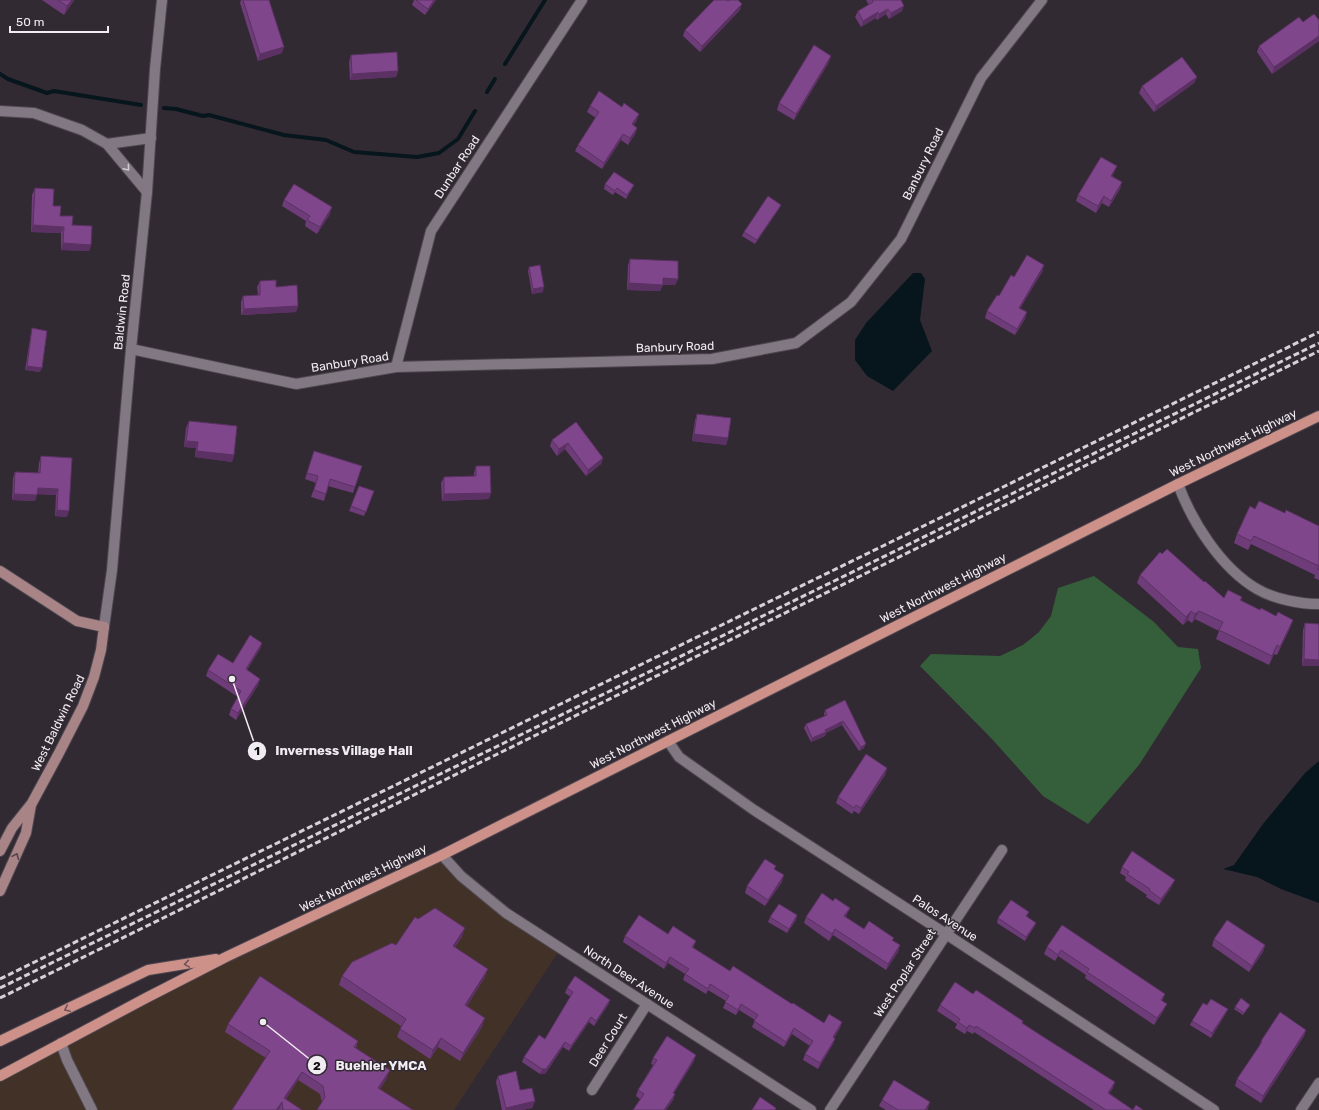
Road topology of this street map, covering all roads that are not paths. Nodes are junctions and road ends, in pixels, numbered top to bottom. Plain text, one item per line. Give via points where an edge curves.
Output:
1 (162, 0) edge
2 (582, 0) edge
3 (1042, 0) edge
4 (0, 111) edge
5 (151, 138) junction
6 (107, 144) junction
7 (147, 192) junction
8 (131, 349) junction
9 (396, 368) junction
10 (1319, 416) edge
11 (1178, 484) junction
12 (0, 571) edge
13 (1319, 604) edge
14 (104, 627) junction
15 (668, 741) junction
16 (32, 803) junction
17 (1002, 850) dead end
18 (0, 851) edge
19 (442, 854) junction
20 (0, 891) edge
21 (946, 934) junction
22 (226, 958) junction
23 (647, 1004) junction
24 (0, 1041) edge
25 (61, 1043) junction
26 (0, 1076) edge
27 (1319, 1084) edge
28 (592, 1090) dead end
29 (92, 1110) edge
30 (811, 1110) edge
31 (830, 1110) edge
32 (1214, 1110) edge
33 (1301, 1110) edge

1 - 5 street, Baldwin Road
2 - 9 street, Dunbar Road via 431,231
3 - 9 street, Banbury Road via 981,78 901,239 851,302 796,343 712,359
4 - 6 street via 34,112 82,130
5 - 6 street
5 - 7 street, Baldwin Road
6 -> 7 street
7 - 8 street, Baldwin Road
8 - 9 street, Banbury Road via 296,384
8 - 14 street, Baldwin Road via 112,570
10 - 11 main road, West Northwest Highway
11 - 13 street via 1184,501 1204,535 1240,578 1258,590 1287,601
11 - 15 main road, West Northwest Highway
12 - 14 main road via 77,621
14 - 16 main road, West Baldwin Road via 94,677 83,706
15 - 19 main road, West Northwest Highway
15 - 21 street, Palos Avenue via 679,758 754,810
16 - 18 main road, West Baldwin Road via 12,828
20 -> 16 main road, West Baldwin Road via 26,833
17 - 21 street, West Poplar Street
19 - 22 main road, West Northwest Highway
19 - 23 street, North Deer Avenue via 461,876 506,913
21 - 31 street, West Poplar Street
21 - 32 street, Palos Avenue
22 -> 24 main road via 148,970
22 - 25 main road, West Northwest Highway
23 - 28 street, Deer Court
23 - 30 street, North Deer Avenue
25 - 26 main road, West Northwest Highway
25 - 29 street
27 - 33 street

